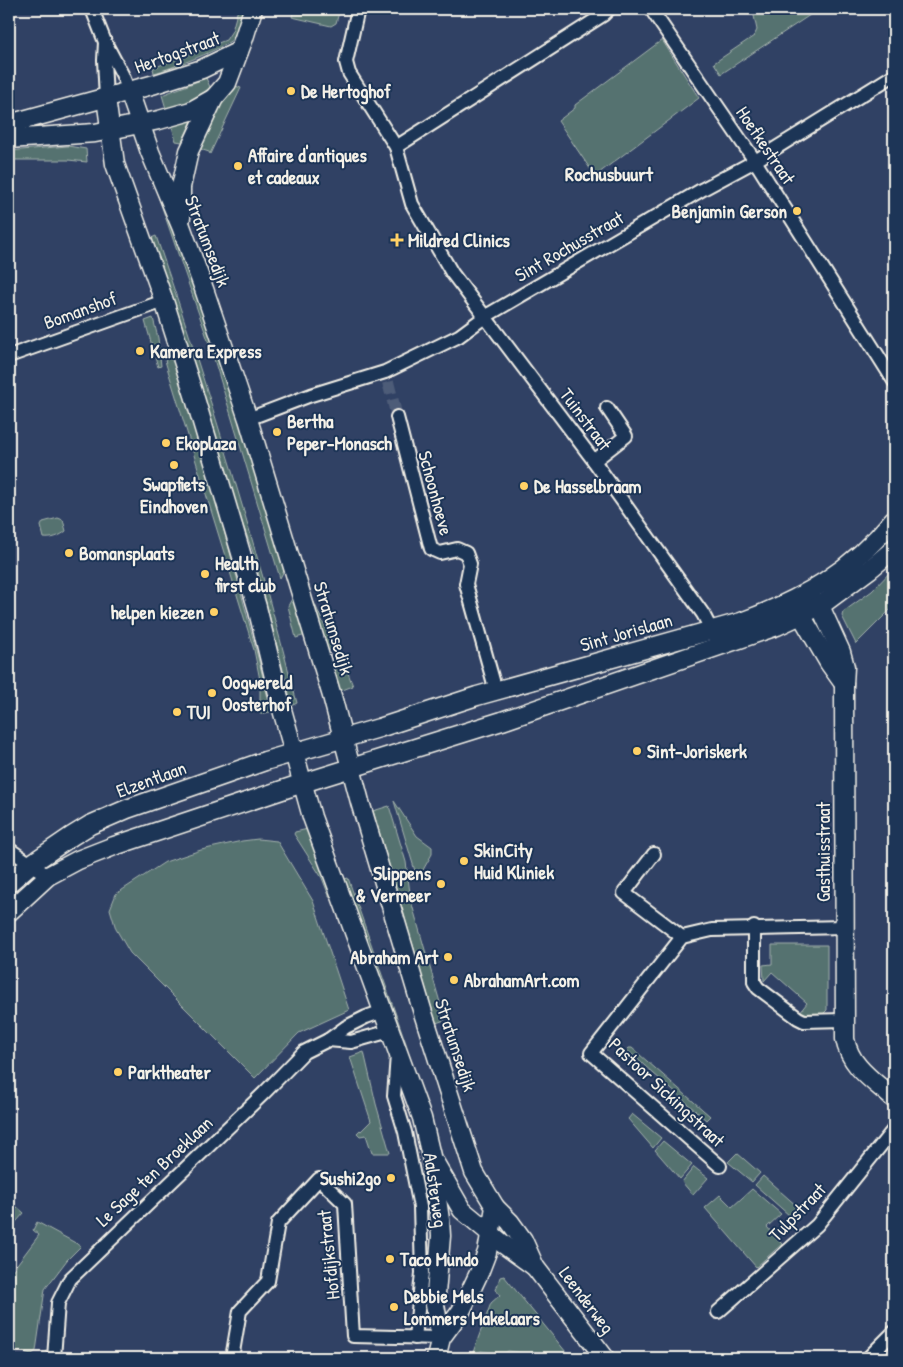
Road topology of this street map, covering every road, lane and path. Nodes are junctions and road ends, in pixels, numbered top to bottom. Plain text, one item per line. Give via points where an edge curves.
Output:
1 (92, 9) edge
2 (253, 9) edge
3 (358, 9) edge
4 (609, 9) edge
5 (651, 9) edge
6 (105, 42) junction
7 (239, 51) junction
8 (894, 75) edge
9 (129, 92) junction
10 (106, 98) junction
11 (214, 98) junction
12 (9, 124) edge
13 (140, 124) junction
14 (110, 130) junction
15 (9, 139) edge
16 (396, 147) junction
17 (755, 161) junction
18 (181, 226) junction
19 (164, 301) junction
20 (486, 316) junction
21 (9, 356) edge
22 (894, 380) edge
23 (607, 408) dead end
24 (397, 417) tunnel mouth
25 (248, 419) junction
26 (594, 460) junction
27 (894, 519) edge
28 (894, 549) edge
29 (804, 596) junction
30 (820, 606) junction
31 (802, 615) junction
32 (715, 638) junction
33 (844, 684) junction
34 (496, 691) junction
35 (342, 739) junction
36 (294, 752) junction
37 (350, 768) junction
38 (303, 783) junction
39 (9, 849) edge
40 (654, 854) dead end
41 (31, 864) junction
42 (48, 876) junction
43 (9, 883) edge
44 (11, 906) edge
45 (754, 927) junction
46 (844, 927) junction
47 (682, 937) junction
48 (383, 1011) junction
49 (844, 1020) junction
50 (390, 1031) junction
51 (328, 1040) junction
52 (397, 1050) junction
53 (894, 1099) edge
54 (894, 1129) edge
55 (431, 1156) junction
56 (720, 1166) dead end
57 (495, 1207) junction
58 (491, 1233) junction
59 (534, 1267) junction
60 (718, 1312) dead end
61 (894, 1332) edge
62 (415, 1338) junction
63 (441, 1338) junction
64 (54, 1358) edge
65 (232, 1358) edge
66 (436, 1358) edge
67 (605, 1358) edge
68 (868, 1358) edge

1 - 6 street, Stratumsedijk
2 - 7 main road, Hertogstraat
3 - 16 street, Tuinstraat via 346,62 349,73
4 - 16 street
5 - 17 street, Hoefkestraat
6 - 9 street, Stratumsedijk
6 - 10 street, Stratumsedijk
7 - 9 main road, Hertogstraat via 202,70
7 - 11 main road, Hertogstraat via 226,83
8 - 17 street, Sint Rochusstraat
9 - 10 main road, Hertogstraat
9 - 13 main road, Stratumsedijk
10 - 12 main road, Hertogstraat
10 - 14 main road, Stratumsedijk
11 - 13 main road, Hertogstraat via 172,118
11 - 18 main road, Hertogstraat via 189,151 181,187
13 - 14 main road, Hertogstraat
13 - 18 main road, Stratumsedijk
14 - 15 main road, Hertogstraat
14 - 19 main road, Stratumsedijk via 116,164
16 - 20 street, Tuinstraat via 412,204 452,273
17 - 20 street, Sint Rochusstraat
17 - 22 street, Hoefkestraat
18 - 25 main road, Stratumsedijk
19 - 21 street, Bomanshof
19 - 36 main road, Stratumsedijk via 257,607
20 - 25 street, Sint Rochusstraat via 459,336 387,377 311,395
20 - 26 street, Tuinstraat
23 - 26 street via 626,436
24 - 34 street, Schoonhoeve via 431,549 440,553 457,549 466,553 470,564 466,584
25 - 35 main road, Stratumsedijk
26 - 32 street, Tuinstraat via 703,614
27 - 29 main road, Sint Jorislaan via 859,557
28 - 30 main road, Sint Jorislaan
29 - 30 main road
29 - 31 main road
29 - 32 main road, Sint Jorislaan
30 - 31 main road, Sint Jorislaan
30 - 33 main road, Gasthuisstraat via 846,667
31 - 32 main road, Sint Jorislaan via 777,626
31 - 33 main road
32 - 34 main road, Sint Jorislaan
32 - 37 main road, Sint Jorislaan via 502,721
33 - 46 main road, Gasthuisstraat
34 - 35 main road, Sint Jorislaan
35 - 36 main road, Elzentlaan
35 - 37 main road, Stratumsedijk
36 - 38 main road, Stratumsedijk
36 - 41 main road, Elzentlaan via 122,811 90,825
37 - 38 main road, Sint Jorislaan
37 - 57 main road, Stratumsedijk via 474,1172
38 - 42 main road via 114,846
38 - 48 main road, Stratumsedijk via 312,817
39 - 41 street
40 - 47 street via 624,893
41 - 42 street
41 - 43 main road, Elzentlaan
42 - 44 main road
45 - 46 street
45 - 47 street via 712,930
45 - 49 street via 754,982 758,988 804,1021
46 - 49 main road, Gasthuisstraat
47 - 56 street, Pastoor Sickingstraat via 591,1053
48 - 50 main road, Stratumsedijk
48 - 51 street, Le Sage ten Broeklaan via 346,1027
49 - 53 main road, Gasthuisstraat via 851,1058
50 - 51 street, Le Sage ten Broeklaan via 351,1042
50 - 52 main road, Stratumsedijk
51 - 64 street, Le Sage ten Broeklaan via 304,1052 70,1278 58,1303
52 - 55 main road, Stratumsedijk via 422,1118
52 - 62 street, Aalsterweg via 394,1096 420,1207 422,1273
54 - 60 street, Tulpstraat via 817,1225
55 - 58 main road, Leenderweg via 462,1210
55 - 63 main road, Aalsterweg via 442,1236 435,1305
57 - 58 main road
57 - 59 main road, Leenderweg via 523,1240
58 - 59 main road, Leenderweg
58 - 63 main road, Aalsterweg via 479,1273 461,1311
59 - 67 main road, Leenderweg
61 - 68 street
62 - 63 street
62 - 65 street, Hofdijkstraat via 354,1336 345,1204 319,1179 278,1223 268,1281 240,1311
63 - 66 main road, Aalsterweg

